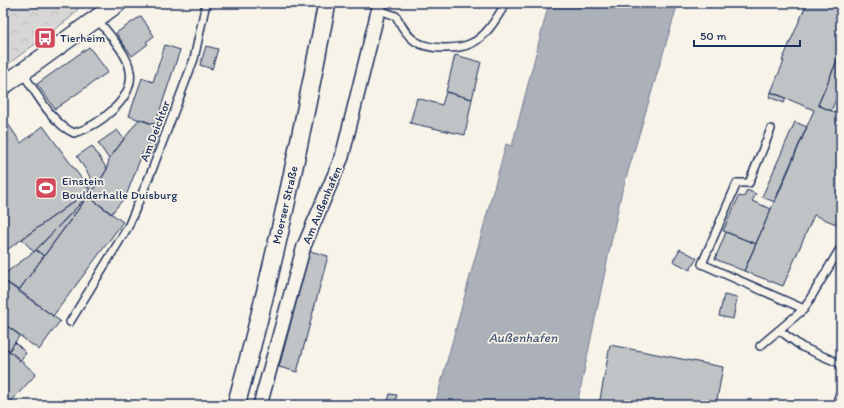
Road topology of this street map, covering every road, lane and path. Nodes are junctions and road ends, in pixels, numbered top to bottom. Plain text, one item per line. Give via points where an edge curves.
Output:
1 (116, 3) edge
2 (206, 3) edge
3 (327, 3) edge
4 (506, 3) edge
5 (379, 7) edge
6 (96, 18) junction
7 (22, 72) junction
8 (3, 86) edge
9 (771, 129) dead end
10 (841, 247) edge
11 (804, 309) junction
12 (70, 322) dead end
13 (779, 330) junction
14 (760, 346) dead end
15 (841, 364) edge
16 (841, 390) edge
17 (236, 405) edge
18 (260, 405) edge
19 (836, 405) edge

1 - 6 street
2 - 12 lane, Am Deichtor via 194,59 128,227
3 - 17 street, Moerser Straße via 254,342
4 - 5 lane via 489,29 472,43 446,49 415,41 396,16
5 - 18 street, Am Außenhafen via 342,157 304,246
6 - 7 street
6 - 7 lane via 125,57 130,71 129,84 123,98 91,126 74,133 66,130 57,122
7 - 8 street
9 - 11 lane via 749,183 737,183 702,264
10 - 11 lane
11 - 13 lane
13 - 14 lane
13 - 15 lane via 802,347
16 - 19 lane

